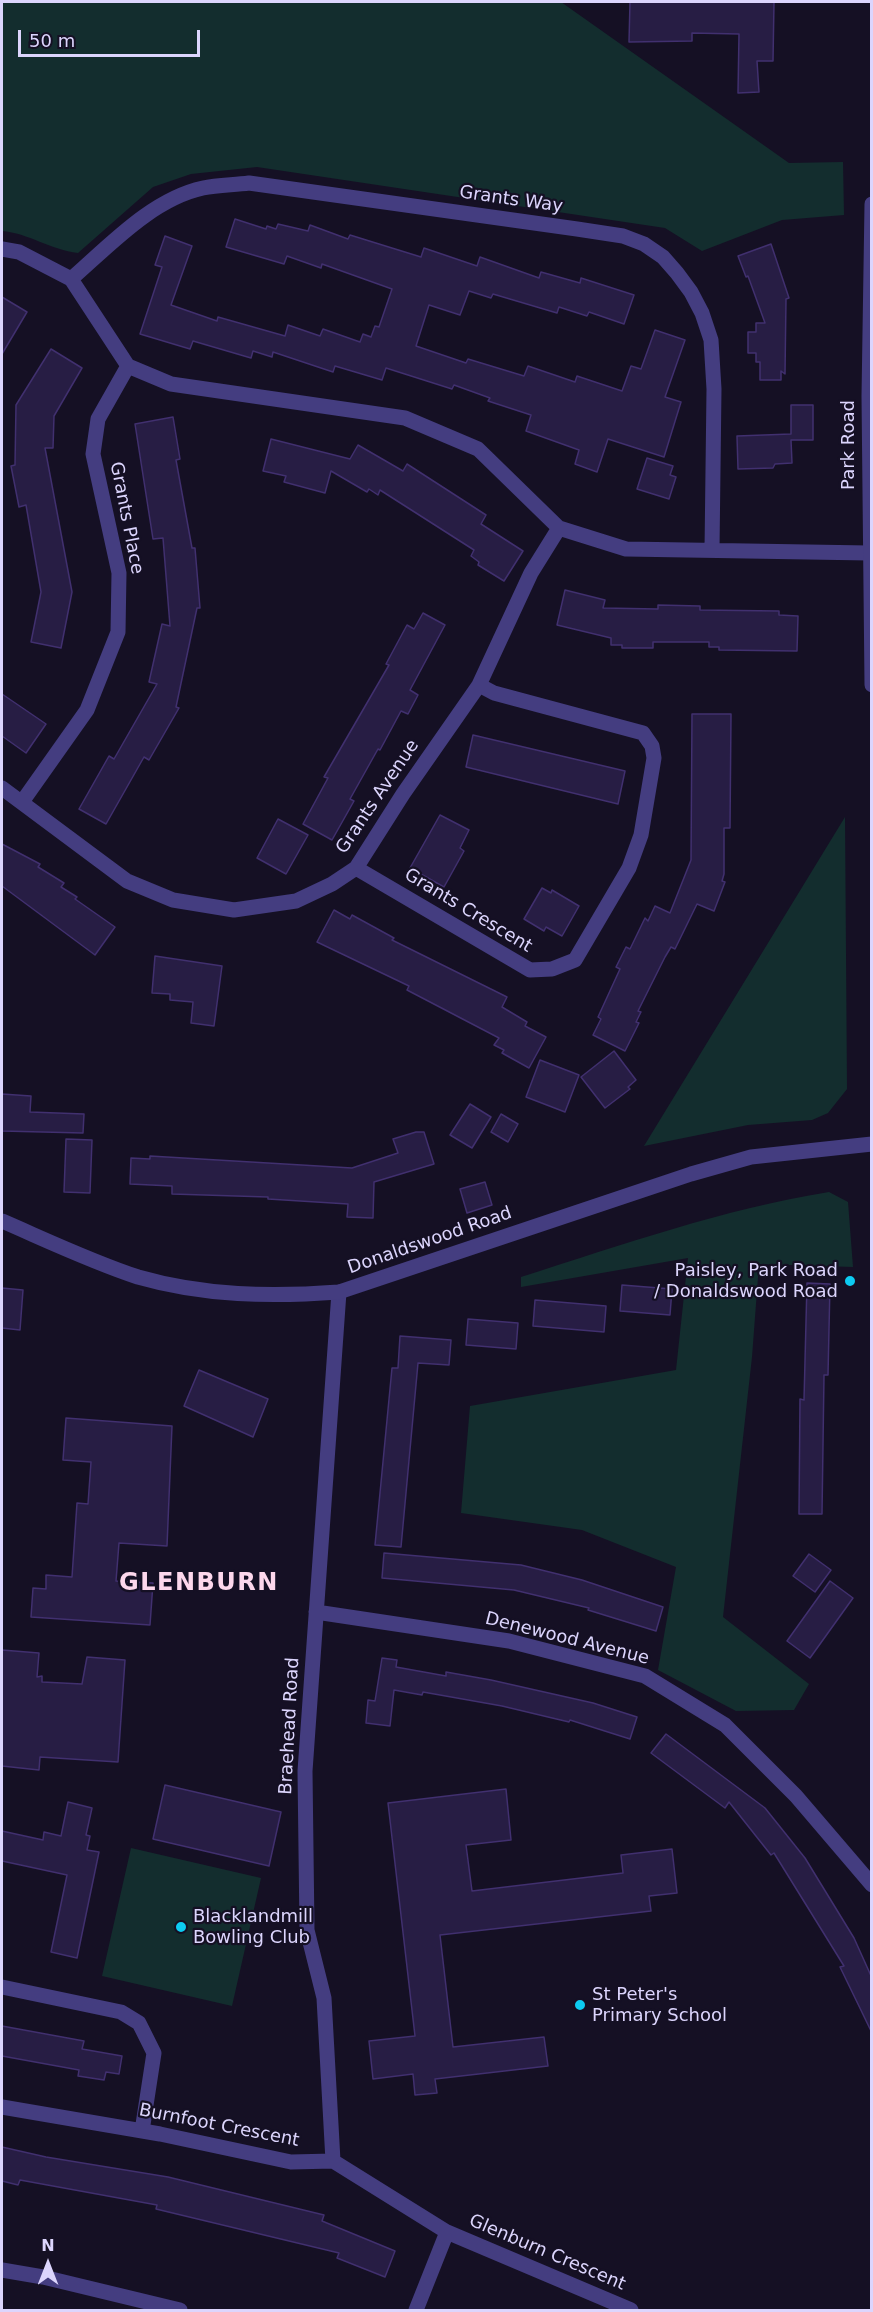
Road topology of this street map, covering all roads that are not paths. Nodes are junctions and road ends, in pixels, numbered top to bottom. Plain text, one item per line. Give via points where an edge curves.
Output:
1 (872, 204) edge
2 (2, 249) edge
3 (70, 279) junction
4 (128, 366) junction
5 (559, 528) junction
6 (712, 550) junction
7 (869, 553) junction
8 (479, 685) junction
9 (872, 685) edge
10 (2, 788) edge
11 (22, 802) junction
12 (356, 868) junction
13 (872, 1144) edge
14 (2, 1221) edge
15 (339, 1292) junction
16 (316, 1612) junction
17 (872, 1885) edge
18 (2, 1987) edge
19 (2, 2107) edge
20 (142, 2131) junction
21 (333, 2161) junction
22 (447, 2232) junction
23 (2, 2271) edge
24 (180, 2310) edge
25 (416, 2310) edge
26 (631, 2310) edge

1 - 7 street, Park Road
2 - 3 street via 19,252
3 - 4 street
3 - 6 street, Grants Way via 167,202 202,188 249,183 577,229 644,243 663,257 692,292 711,340
4 - 5 street via 171,384 405,418 478,449
4 - 11 street, Grants Place via 98,419 93,454 120,573 118,632 87,710
5 - 6 street via 626,549
5 - 8 street, Grants Avenue via 531,573
6 - 7 street
7 - 9 street, Park Road
8 - 12 street, Grants Avenue
8 - 12 street, Grants Crescent via 494,693 643,733 652,746 654,758 641,835 629,868 575,960 552,969 530,970
10 - 11 street, Grants Avenue
11 - 12 street, Grants Avenue via 127,881 173,900 234,910 296,901
13 - 15 street, Donaldswood Road via 751,1157 691,1173
14 - 15 street, Donaldswood Road via 138,1277 218,1293 279,1296
15 - 16 street, Braehead Road
16 - 17 street, Denewood Avenue via 509,1641 645,1676 725,1725 796,1796
16 - 21 street, Braehead Road via 305,1771 307,1930 324,1998
18 - 20 street via 121,2012 139,2024 154,2053
19 - 20 street, Burnfoot Crescent
20 - 21 street, Burnfoot Crescent via 291,2162
21 - 22 street
22 - 25 street
22 - 26 street, Glenburn Crescent
23 - 24 street

